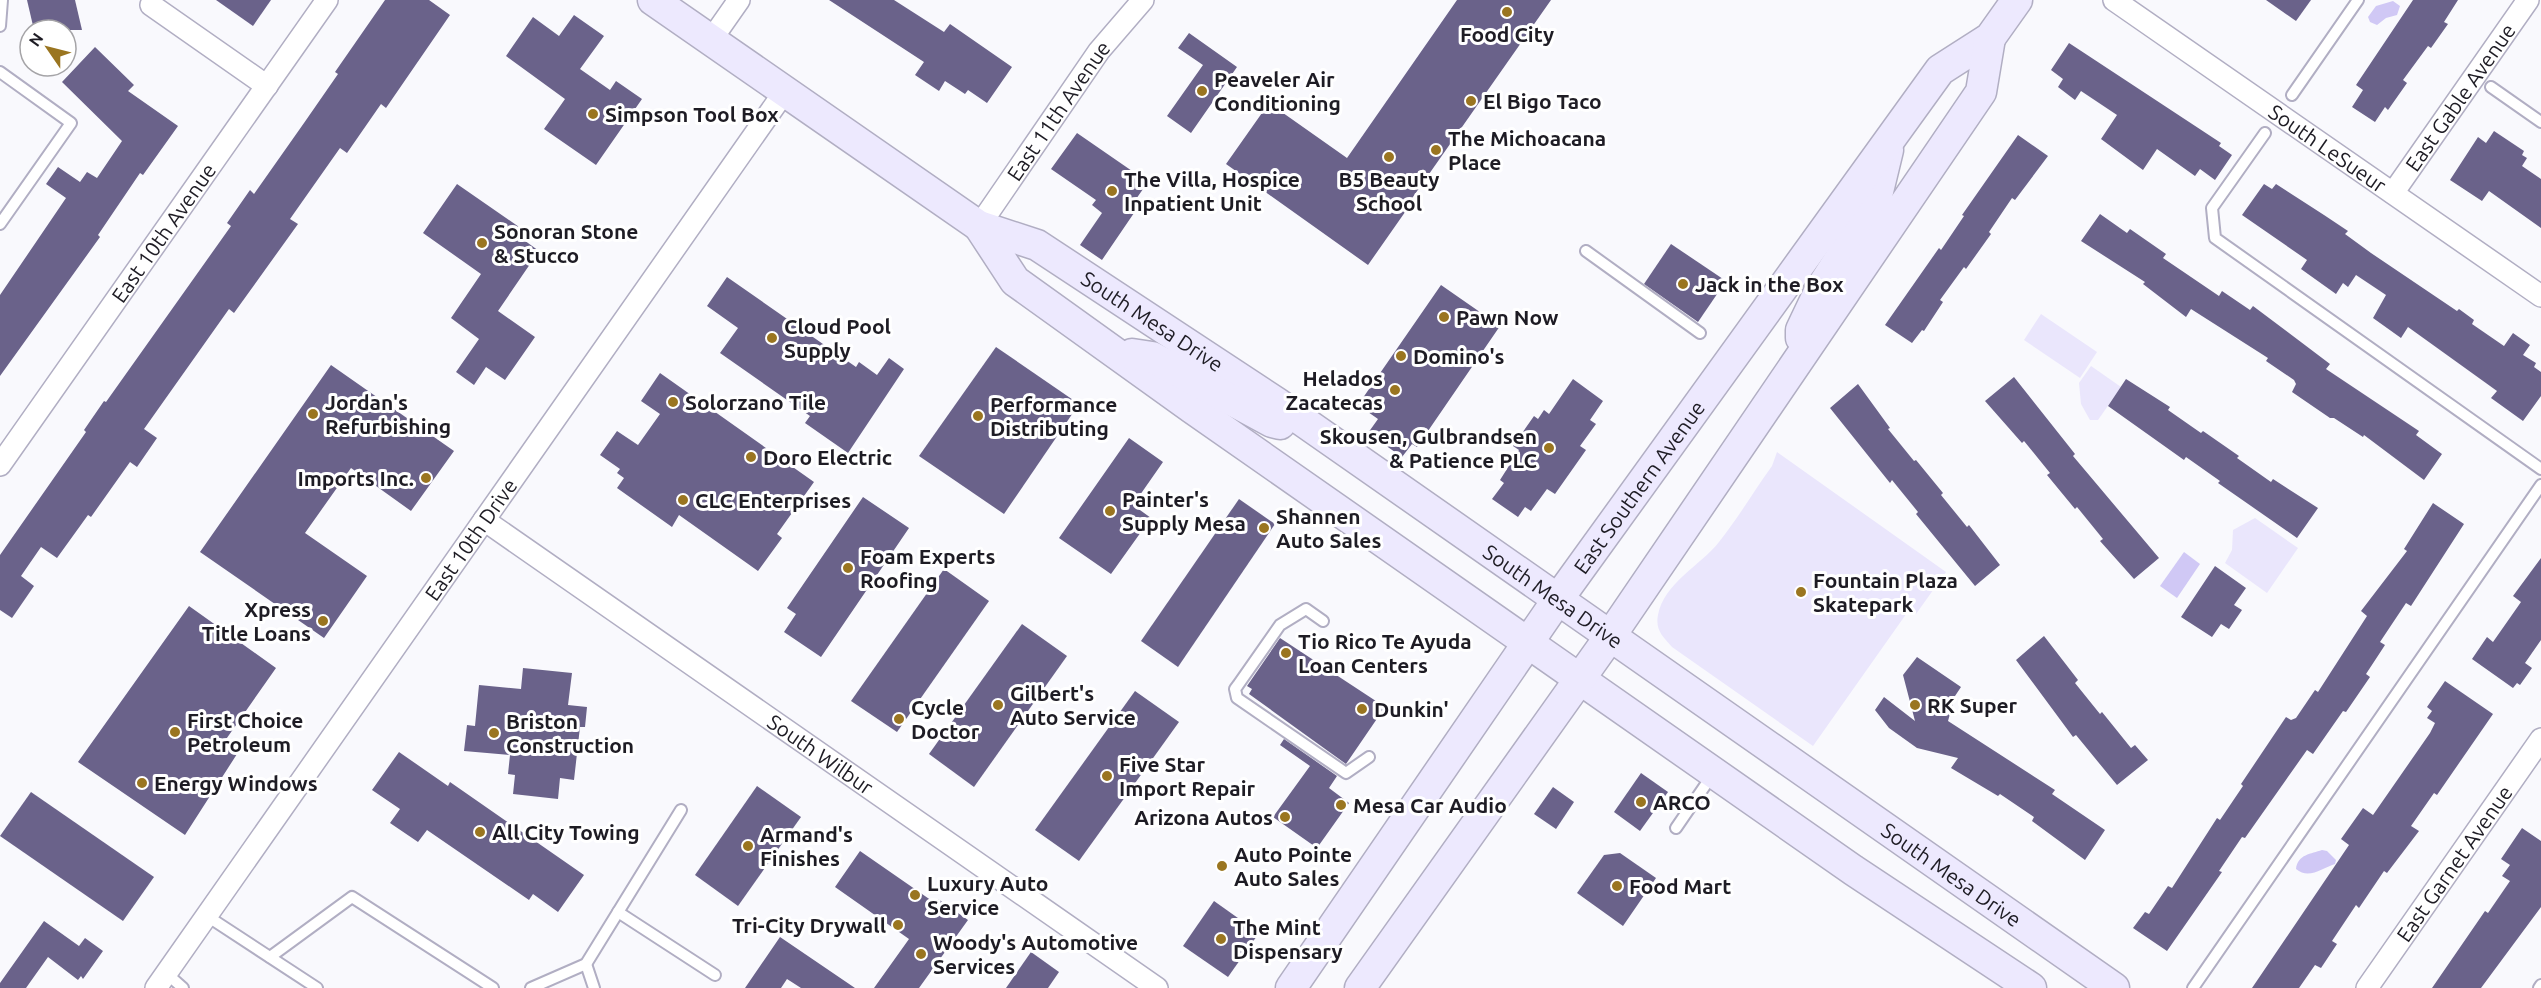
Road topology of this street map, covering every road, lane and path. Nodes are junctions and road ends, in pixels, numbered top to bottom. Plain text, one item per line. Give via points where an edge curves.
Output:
1 (2, 0) edge
2 (327, 0) edge
3 (653, 0) edge
4 (739, 0) edge
5 (1143, 0) edge
6 (2017, 0) edge
7 (2114, 0) edge
8 (2358, 0) edge
9 (2528, 0) edge
10 (151, 4) dead end
11 (0, 26) edge
12 (1990, 38) junction
13 (711, 40) junction
14 (0, 72) edge
15 (267, 86) junction
16 (2491, 87) dead end
17 (785, 92) junction
18 (2292, 95) dead end
19 (2541, 122) edge
20 (2265, 133) dead end
21 (1890, 138) junction
22 (2393, 193) junction
23 (0, 224) edge
24 (979, 226) junction
25 (1586, 251) dead end
26 (2541, 296) edge
27 (1700, 333) dead end
28 (1114, 352) junction
29 (1799, 362) junction
30 (1316, 431) junction
31 (0, 465) edge
32 (2541, 469) edge
33 (2541, 485) edge
34 (484, 520) junction
35 (1558, 599) junction
36 (1323, 621) dead end
37 (1611, 635) junction
38 (1528, 643) junction
39 (1580, 678) junction
40 (2541, 739) edge
41 (1369, 757) dead end
42 (1714, 772) junction
43 (681, 810) dead end
44 (1676, 828) dead end
45 (618, 912) junction
46 (207, 916) junction
47 (270, 957) junction
48 (586, 964) junction
49 (715, 975) dead end
50 (161, 981) edge
51 (183, 988) edge
52 (317, 988) edge
53 (493, 988) edge
54 (531, 988) edge
55 (594, 988) edge
56 (1157, 988) edge
57 (1292, 988) edge
58 (1360, 988) edge
59 (2031, 988) edge
60 (2114, 988) edge
61 (2193, 988) edge
62 (2367, 988) edge

1 - 11 lane
2 - 15 street, East 10th Avenue
3 - 13 main road, South Mesa Drive
4 - 13 street
5 - 24 street, East 11th Avenue via 1099,51
6 - 12 main road, East Southern Avenue
7 - 22 street, South LeSueur
8 - 18 lane
9 - 22 street, East Gable Avenue
10 - 15 street
12 - 21 main road, East Southern Avenue via 1940,70
12 - 29 main road, East Southern Avenue via 1981,92
13 - 17 main road, South Mesa Drive
14 - 23 lane via 70,123
15 - 31 street, East 10th Avenue
16 - 19 lane
17 - 24 main road, South Mesa Drive
17 - 34 street, East 10th Drive
20 - 32 lane via 2212,208 2215,238
21 - 29 main road via 1875,204 1816,298 1801,330
21 - 35 main road, East Southern Avenue
22 - 26 street, South LeSueur
24 - 28 main road, South Mesa Drive via 1015,281
24 - 30 main road, South Mesa Drive via 1037,245
25 - 27 lane
28 - 30 main road via 1152,357 1272,422
28 - 38 main road, South Mesa Drive
29 - 37 main road, East Southern Avenue
30 - 35 main road, South Mesa Drive
33 - 61 lane
34 - 46 street, East 10th Drive
34 - 56 street, South Wilbur
35 - 37 main road, South Mesa Drive
35 - 38 main road, East Southern Avenue
36 - 41 lane via 1306,609 1285,620 1235,689 1237,698 1346,773
37 - 39 main road, East Southern Avenue
37 - 60 main road, South Mesa Drive
38 - 39 main road, South Mesa Drive
38 - 57 main road, East Southern Avenue
39 - 42 main road, South Mesa Drive
39 - 58 main road, East Southern Avenue
40 - 62 street, East Garnet Avenue
42 - 44 lane
42 - 59 main road, South Mesa Drive
43 - 45 lane
45 - 48 lane
45 - 49 lane
46 - 47 lane
46 - 50 street, East 10th Drive
47 - 52 lane
47 - 53 lane via 352,897
48 - 54 lane
48 - 55 lane
50 - 51 lane

